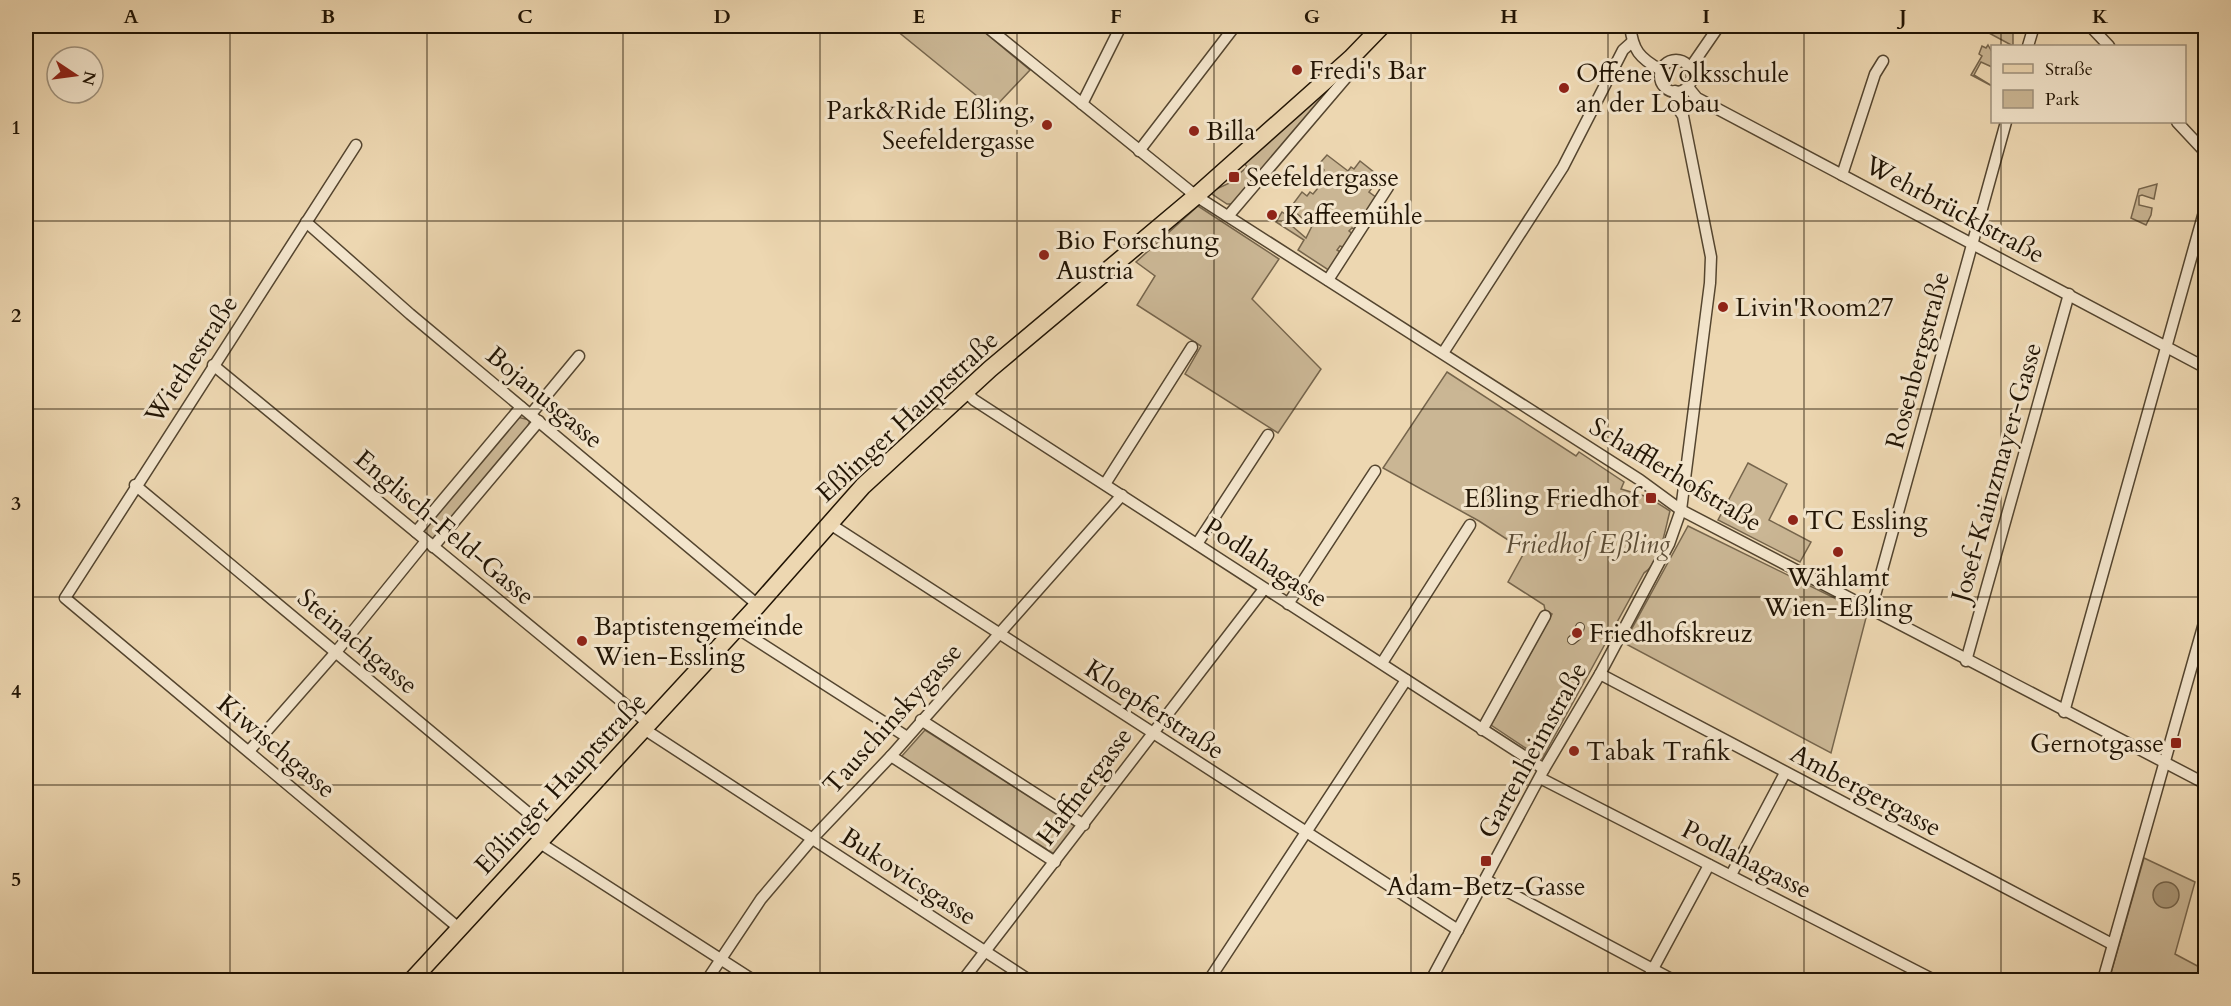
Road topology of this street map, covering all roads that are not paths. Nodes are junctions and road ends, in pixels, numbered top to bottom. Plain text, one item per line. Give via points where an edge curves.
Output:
1 (986, 26) edge
2 (1121, 26) edge
3 (1235, 26) edge
4 (1382, 26) edge
5 (1630, 26) edge
6 (1719, 26) edge
7 (2034, 26) edge
8 (2090, 26) edge
9 (1632, 42) junction
10 (2028, 45) edge
11 (2108, 45) edge
12 (1351, 57) junction
13 (1882, 61) dead end
14 (1690, 68) junction
15 (1660, 70) junction
16 (1682, 89) junction
17 (1082, 104) junction
18 (2006, 123) edge
19 (2178, 123) edge
20 (356, 145) dead end
21 (1139, 151) junction
22 (2205, 153) edge
23 (1842, 175) junction
24 (1388, 188) dead end
25 (1196, 196) junction
26 (2205, 205) edge
27 (1229, 215) junction
28 (306, 222) junction
29 (1972, 245) junction
30 (1328, 280) junction
31 (2069, 294) junction
32 (1192, 347) dead end
33 (2167, 348) junction
34 (1443, 353) junction
35 (579, 356) dead end
36 (213, 365) junction
37 (2205, 368) edge
38 (965, 391) junction
39 (521, 406) junction
40 (535, 418) junction
41 (1268, 435) dead end
42 (1375, 471) dead end
43 (1105, 484) junction
44 (135, 486) junction
45 (1122, 495) junction
46 (1682, 510) junction
47 (830, 524) junction
48 (1470, 525) dead end
49 (416, 532) junction
50 (430, 544) junction
51 (1197, 544) junction
52 (1264, 589) junction
53 (65, 598) joint
54 (1288, 604) junction
55 (758, 605) junction
56 (1871, 610) junction
57 (1545, 616) dead end
58 (2205, 616) edge
59 (1580, 627) dead end
60 (737, 628) junction
61 (999, 634) junction
62 (1572, 640) dead end
63 (336, 652) junction
64 (1966, 661) junction
65 (1382, 663) junction
66 (1600, 674) junction
67 (1406, 680) junction
68 (2064, 712) junction
69 (921, 720) junction
70 (647, 727) junction
71 (1482, 730) junction
72 (1151, 734) junction
73 (907, 737) junction
74 (249, 751) junction
75 (891, 756) junction
76 (2164, 763) junction
77 (1785, 772) junction
78 (1542, 773) junction
79 (2205, 784) edge
80 (1084, 825) junction
81 (1306, 834) junction
82 (545, 837) junction
83 (812, 839) junction
84 (1056, 862) junction
85 (1709, 865) junction
86 (1731, 875) junction
87 (1486, 880) junction
88 (460, 929) junction
89 (1458, 930) junction
90 (2112, 944) junction
91 (986, 953) junction
92 (721, 960) junction
93 (1653, 970) junction
94 (412, 981) edge
95 (707, 981) edge
96 (753, 981) edge
97 (963, 981) edge
98 (1029, 981) edge
99 (1209, 981) edge
100 (1431, 981) edge
101 (1647, 981) edge
102 (1673, 981) edge
103 (1934, 981) edge
104 (2103, 981) edge

1 - 17 street
2 - 17 street
3 - 21 street
4 - 12 main road, Eßlinger Hauptstraße
5 - 9 street
6 - 14 street
7 - 10 street
8 - 11 street
9 - 15 street, Gartenheimstraße via 1643,61
9 - 34 street via 1623,50 1563,167
12 - 25 main road, Eßlinger Hauptstraße
12 - 27 street, Eßlinger Hauptstraße via 1350,73
13 - 23 street
14 - 15 street via 1678,60 1669,61
14 - 16 street, Gartenheimstraße via 1692,77
15 - 16 street, Gartenheimstraße via 1665,88
16 - 23 street, Wehrbrücklstraße
16 - 46 street, Gartenheimstraße via 1679,110 1711,257
17 - 21 street
18 - 29 street, Rosenbergstraße
19 - 22 street
20 - 28 street, Wiethestraße
21 - 25 street
23 - 29 street, Wehrbrücklstraße
24 - 30 street
25 - 27 street, Schafflerhofstraße
25 - 38 main road, Eßlinger Hauptstraße
26 - 33 street
27 - 30 street, Schafflerhofstraße
28 - 36 street, Wiethestraße
28 - 39 street, Bojanusgasse
29 - 31 street, Wehrbrücklstraße
29 - 56 street, Rosenbergstraße
30 - 34 street, Schafflerhofstraße
31 - 33 street, Wehrbrücklstraße
31 - 64 street, Josef-Kainzmayer-Gasse
32 - 43 street
33 - 37 street, Wehrbrücklstraße
33 - 68 street
34 - 46 street, Schafflerhofstraße
35 - 40 street
36 - 44 street, Wiethestraße
36 - 49 street, Englisch-Feld-Gasse
38 - 43 street, Podlahagasse
38 - 47 main road, Eßlinger Hauptstraße via 863,486
39 - 40 street, Bojanusgasse
39 - 49 street
40 - 50 street
40 - 55 street, Bojanusgasse
41 - 51 street
42 - 54 street
43 - 45 street, Podlahagasse
44 - 53 street, Wiethestraße
44 - 63 street, Steinachgasse
45 - 51 street, Podlahagasse
45 - 61 street, Tauschinskygasse
46 - 56 street, Schafflerhofstraße
46 - 66 street, Gartenheimstraße via 1659,566
47 - 55 main road, Eßlinger Hauptstraße
47 - 61 street, Kloepferstraße
48 - 65 street
49 - 50 street, Englisch-Feld-Gasse
50 - 63 street
50 - 70 street, Englisch-Feld-Gasse
51 - 52 street, Podlahagasse
52 - 54 street, Podlahagasse
52 - 72 street, Haffnergasse
53 - 74 street, Kiwischgasse
54 - 65 street, Podlahagasse
55 - 60 main road, Eßlinger Hauptstraße
56 - 64 street, Schafflerhofstraße
57 - 71 street
58 - 76 street
59 - 62 street
60 - 70 main road, Eßlinger Hauptstraße
60 - 73 street
61 - 69 street, Tauschinskygasse
61 - 72 street, Kloepferstraße
63 - 74 street
63 - 82 street, Steinachgasse
64 - 68 street, Schafflerhofstraße
65 - 67 street, Podlahagasse
66 - 77 street, Ambergergasse
66 - 78 street, Gartenheimstraße
67 - 71 street, Podlahagasse
67 - 81 street
68 - 76 street, Schafflerhofstraße
69 - 73 street, Tauschinskygasse
69 - 80 street
70 - 82 main road, Eßlinger Hauptstraße
70 - 83 street, Bukovicsgasse
71 - 78 street, Podlahagasse
72 - 80 street, Haffnergasse
72 - 81 street, Kloepferstraße
73 - 75 street, Tauschinskygasse
74 - 88 street, Kiwischgasse
75 - 83 street, Tauschinskygasse
75 - 84 street
76 - 79 street, Schafflerhofstraße
76 - 90 street
77 - 86 street
77 - 90 street, Ambergergasse
78 - 85 street, Podlahagasse
78 - 87 street, Gartenheimstraße
80 - 84 street, Haffnergasse
81 - 89 street, Kloepferstraße
81 - 99 street
82 - 88 main road, Eßlinger Hauptstraße
82 - 92 street, Steinachgasse
83 - 91 street, Bukovicsgasse
83 - 92 street, Tauschinskygasse via 761,899
84 - 91 street, Haffnergasse
85 - 86 street, Podlahagasse
85 - 93 street
86 - 103 street, Podlahagasse
87 - 89 street, Gartenheimstraße
87 - 93 street
88 - 94 main road, Eßlinger Hauptstraße
89 - 100 street, Gartenheimstraße
90 - 104 street
91 - 97 street, Haffnergasse
91 - 98 street, Bukovicsgasse
92 - 95 street, Tauschinskygasse
92 - 96 street, Steinachgasse
93 - 101 street
93 - 102 street

